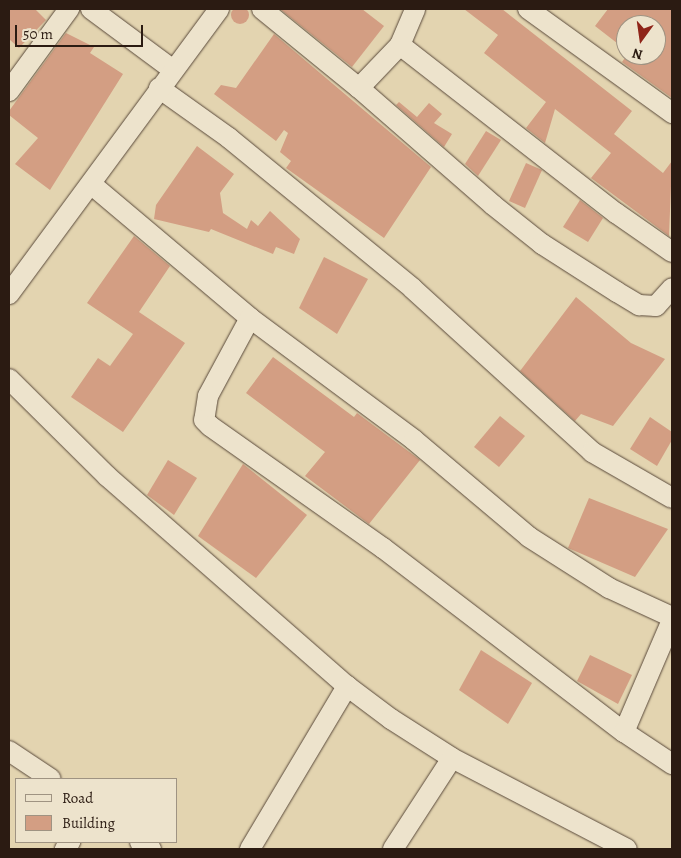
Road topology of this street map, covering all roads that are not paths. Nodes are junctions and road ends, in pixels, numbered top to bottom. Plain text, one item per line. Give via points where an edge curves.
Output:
1 (69, 9) edge
2 (91, 9) edge
3 (219, 9) edge
4 (262, 9) edge
5 (414, 9) edge
6 (528, 9) edge
7 (400, 45) junction
8 (173, 70) junction
9 (159, 88) junction
10 (358, 88) junction
11 (9, 91) edge
12 (672, 112) edge
13 (91, 184) junction
14 (672, 252) edge
15 (672, 288) edge
16 (9, 294) edge
17 (250, 318) junction
18 (9, 379) edge
19 (672, 498) edge
20 (672, 618) edge
21 (347, 686) junction
22 (624, 732) junction
23 (9, 750) edge
24 (452, 758) junction
25 (672, 764) edge
26 (50, 778) edge
27 (250, 849) edge
28 (393, 849) edge
29 (627, 849) edge

1 - 11 street
2 - 8 street
3 - 8 street
4 - 10 street
5 - 7 street
6 - 12 street
7 - 10 street
7 - 14 street via 616,214
8 - 9 street
9 - 13 street
9 - 19 street via 229,138 412,288 592,452
10 - 15 street via 542,244 617,292 639,305 656,306
13 - 16 street
13 - 17 street
17 - 20 street via 414,440 563,561
17 - 22 street via 208,396 204,420 383,548
18 - 21 street via 106,476
20 - 22 street
21 - 24 street
21 - 27 street
22 - 25 street
23 - 26 street
24 - 28 street
24 - 29 street

